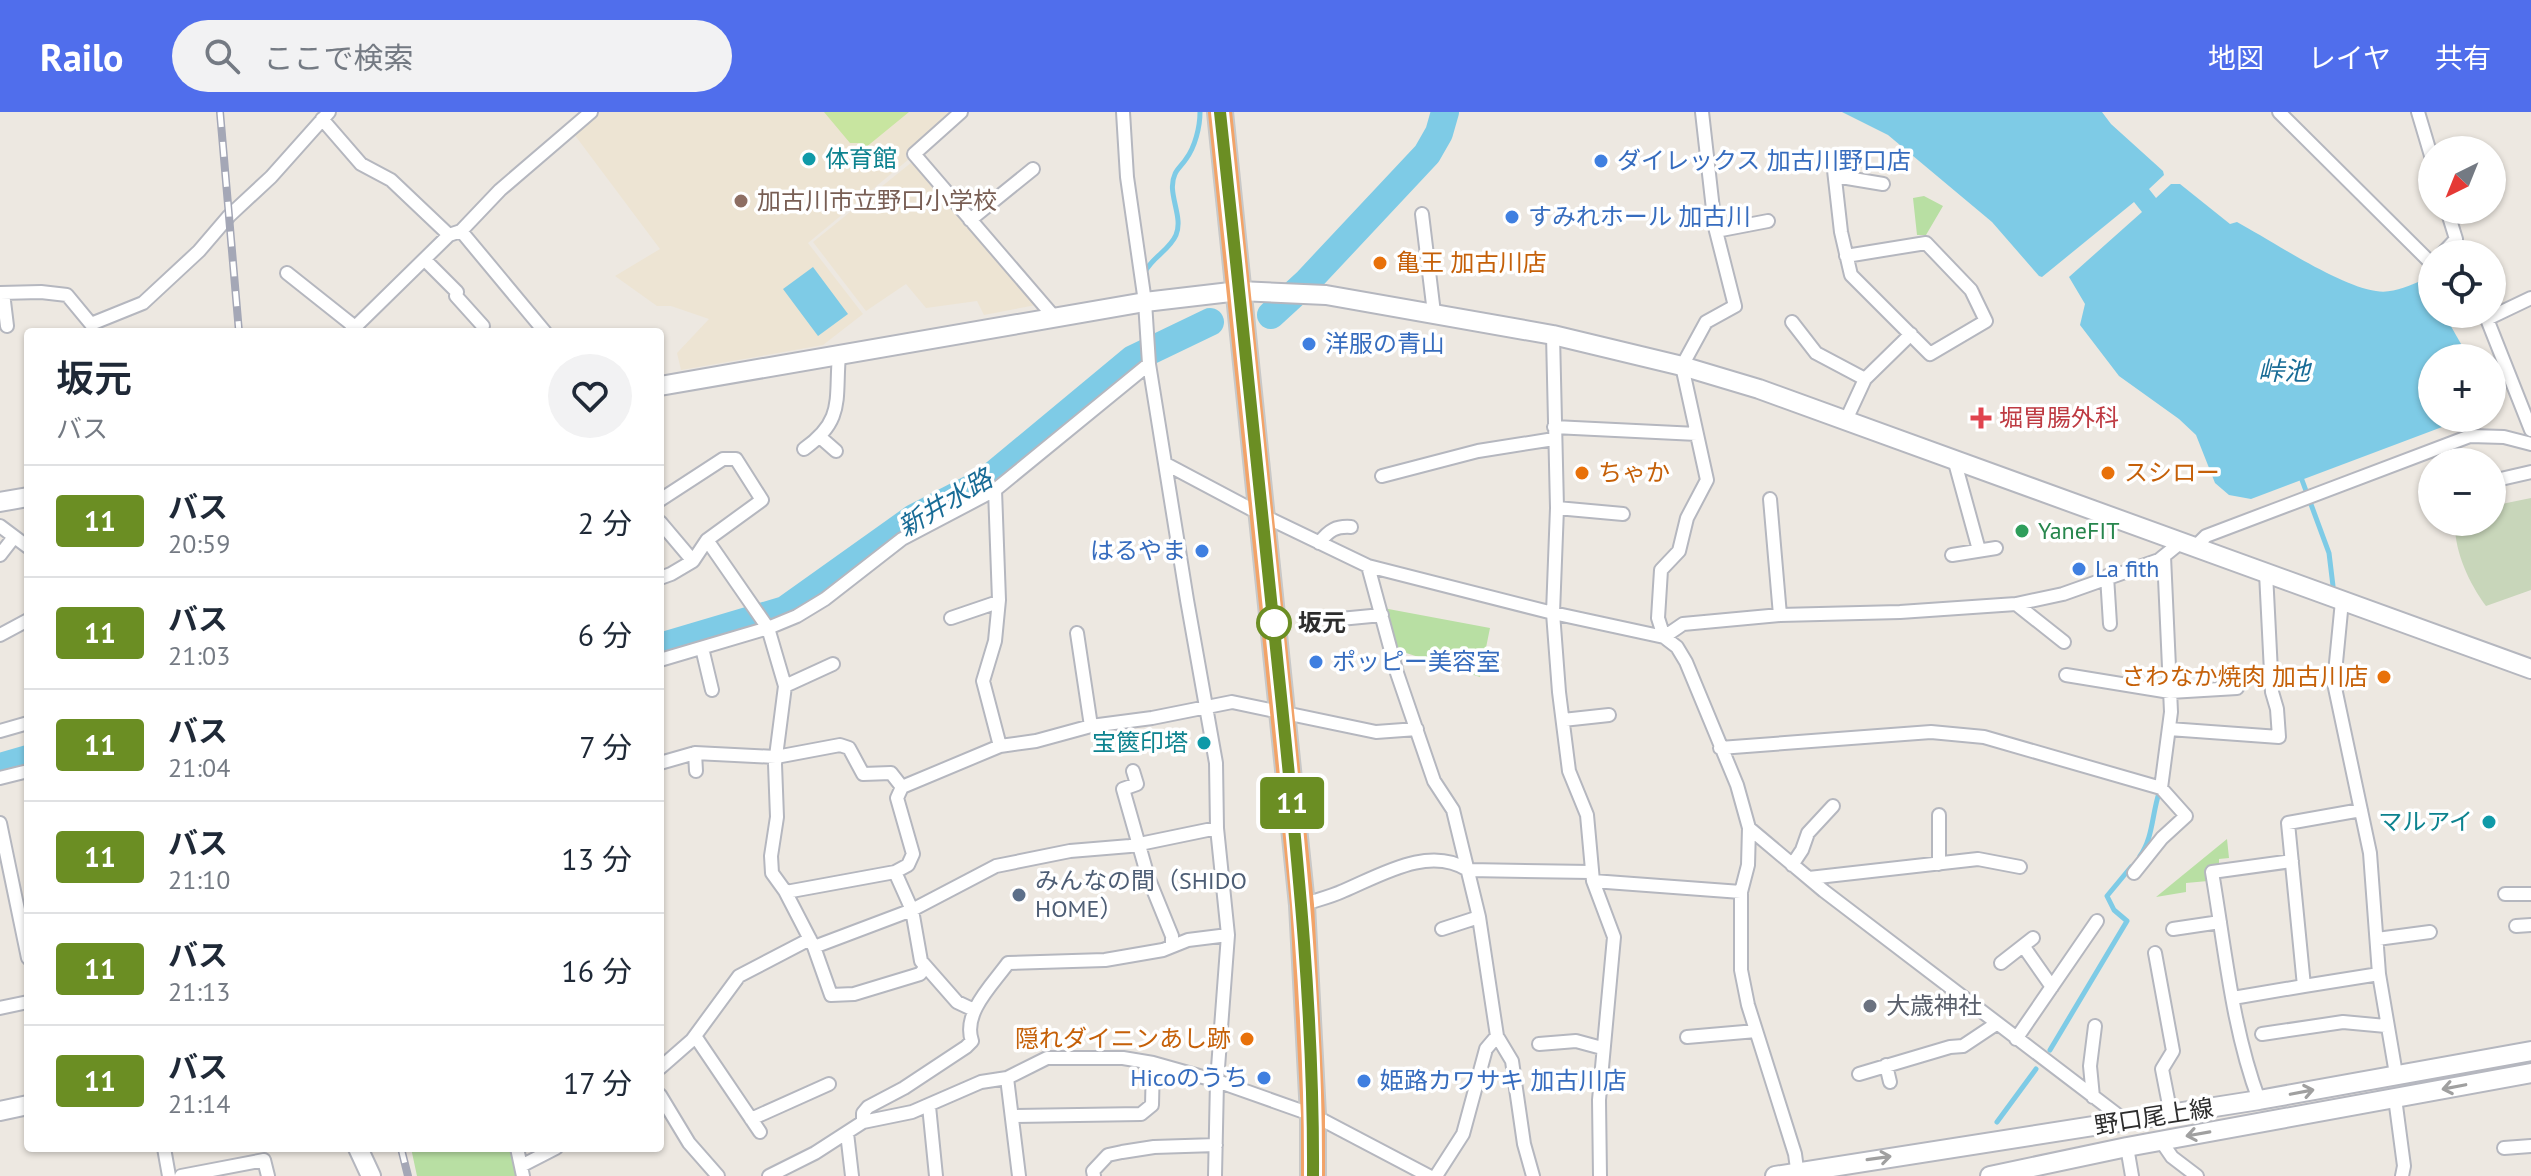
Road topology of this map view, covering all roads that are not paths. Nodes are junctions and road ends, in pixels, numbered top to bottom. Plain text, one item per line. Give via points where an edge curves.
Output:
1 (591, 112) edge
2 (961, 112) edge
3 (1123, 112) edge
4 (1220, 112) edge
5 (1702, 112) edge
6 (2279, 112) edge
7 (2418, 112) edge
8 (325, 116) edge
9 (2425, 136) edge
10 (1033, 169) dead end
11 (1883, 184) dead end
12 (1422, 214) dead end
13 (970, 220) junction
14 (1768, 221) dead end
15 (1716, 231) junction
16 (455, 233) junction
17 (2418, 250) edge
18 (1846, 256) junction
19 (426, 261) junction
20 (287, 273) dead end
21 (1239, 291) junction
22 (1, 293) edge
23 (2531, 298) edge
24 (1145, 302) junction
25 (2506, 308) edge
26 (1434, 313) junction
27 (1055, 318) junction
28 (1792, 322) dead end
29 (7, 326) dead end
30 (483, 326) dead end
31 (351, 328) edge
32 (355, 328) edge
33 (541, 328) edge
34 (2489, 328) edge
35 (1911, 334) junction
36 (1553, 335) junction
37 (1816, 353) junction
38 (839, 355) junction
39 (1149, 364) junction
40 (1808, 365) dead end
41 (1682, 366) junction
42 (1865, 379) junction
43 (664, 385) edge
44 (1846, 420) junction
45 (2531, 430) edge
46 (1554, 433) junction
47 (1697, 434) junction
48 (820, 437) junction
49 (2531, 444) edge
50 (804, 449) dead end
51 (836, 451) dead end
52 (1395, 459) dead end
53 (1954, 459) junction
54 (1166, 464) junction
55 (2531, 472) edge
56 (1399, 473) junction
57 (1382, 476) dead end
58 (2506, 478) edge
59 (995, 490) junction
60 (664, 497) edge
61 (24, 498) edge
62 (0, 502) edge
63 (1557, 508) junction
64 (1775, 508) dead end
65 (1623, 514) dead end
66 (1264, 516) junction
67 (0, 526) edge
68 (664, 527) edge
69 (1351, 527) dead end
70 (14, 537) junction
71 (707, 540) junction
72 (1319, 543) junction
73 (24, 544) edge
74 (2187, 546) junction
75 (1996, 548) dead end
76 (1979, 550) junction
77 (0, 555) edge
78 (1952, 555) dead end
79 (2164, 556) junction
80 (693, 561) junction
81 (1368, 566) junction
82 (2266, 573) junction
83 (2107, 576) junction
84 (664, 577) edge
85 (2342, 601) junction
86 (998, 602) junction
87 (2016, 604) junction
88 (1553, 613) junction
89 (1382, 615) junction
90 (1780, 615) junction
91 (951, 618) dead end
92 (1340, 619) dead end
93 (24, 622) edge
94 (2110, 624) dead end
95 (768, 628) junction
96 (1077, 633) dead end
97 (0, 635) edge
98 (1664, 637) junction
99 (2064, 642) dead end
100 (702, 648) junction
101 (664, 659) edge
102 (833, 664) dead end
103 (2531, 669) edge
104 (2066, 675) dead end
105 (785, 686) junction
106 (2237, 688) dead end
107 (712, 690) dead end
108 (2170, 692) junction
109 (1206, 708) junction
110 (1283, 714) junction
111 (1609, 715) dead end
112 (1563, 720) junction
113 (24, 724) edge
114 (1091, 726) junction
115 (1417, 729) junction
116 (2169, 729) junction
117 (0, 731) edge
118 (1000, 746) junction
119 (1720, 748) junction
120 (695, 753) junction
121 (776, 757) junction
122 (664, 762) edge
123 (696, 771) dead end
124 (1133, 771) dead end
125 (24, 772) edge
126 (0, 778) edge
127 (902, 787) junction
128 (2161, 788) junction
129 (1833, 806) dead end
130 (2361, 810) junction
131 (1939, 815) dead end
132 (0, 823) edge
133 (1217, 828) junction
134 (1749, 828) junction
135 (1138, 844) junction
136 (2292, 861) junction
137 (1939, 864) junction
138 (1792, 865) junction
139 (2020, 867) dead end
140 (1468, 870) junction
141 (895, 872) junction
142 (2134, 873) dead end
143 (1592, 876) junction
144 (1809, 878) junction
145 (786, 892) junction
146 (1741, 892) junction
147 (2505, 894) dead end
148 (2531, 894) edge
149 (1302, 905) junction
150 (912, 910) junction
151 (1479, 917) junction
152 (2097, 921) dead end
153 (2220, 922) junction
154 (2531, 925) edge
155 (2516, 926) dead end
156 (1442, 929) dead end
157 (2173, 929) dead end
158 (2430, 932) dead end
159 (1228, 935) junction
160 (24, 939) edge
161 (2377, 939) junction
162 (812, 943) junction
163 (1172, 945) junction
164 (2155, 953) dead end
165 (2001, 963) dead end
166 (925, 968) junction
167 (2379, 974) junction
168 (2304, 986) junction
169 (2052, 987) junction
170 (2233, 998) junction
171 (24, 1003) edge
172 (0, 1008) edge
173 (974, 1010) junction
174 (1996, 1024) junction
175 (2095, 1026) dead end
176 (2386, 1026) junction
177 (1756, 1031) junction
178 (2262, 1034) dead end
179 (695, 1036) junction
180 (1497, 1036) junction
181 (1687, 1037) dead end
182 (2016, 1039) junction
183 (1539, 1044) dead end
184 (1963, 1046) junction
185 (1602, 1048) junction
186 (2531, 1051) edge
187 (1965, 1061) dead end
188 (1153, 1063) junction
189 (664, 1064) edge
190 (1886, 1065) junction
191 (2531, 1073) edge
192 (1859, 1074) dead end
193 (2396, 1074) junction
194 (1007, 1078) junction
195 (1217, 1081) junction
196 (1890, 1082) dead end
197 (829, 1084) dead end
198 (2093, 1097) junction
199 (2395, 1098) junction
200 (2259, 1100) junction
201 (664, 1102) edge
202 (24, 1106) edge
203 (929, 1106) junction
204 (0, 1111) edge
205 (1313, 1115) junction
206 (2171, 1115) junction
207 (1012, 1116) junction
208 (751, 1119) junction
209 (863, 1122) junction
210 (2127, 1122) junction
211 (760, 1132) dead end
212 (847, 1133) junction
213 (2161, 1141) junction
214 (1216, 1145) junction
215 (2531, 1146) edge
216 (2127, 1147) junction
217 (2504, 1148) dead end
218 (165, 1152) edge
219 (360, 1152) edge
220 (550, 1152) edge
221 (522, 1171) edge
222 (1798, 1174) edge
223 (169, 1176) edge
224 (181, 1176) edge
225 (268, 1176) edge
226 (371, 1176) edge
227 (718, 1176) edge
228 (769, 1176) edge
229 (852, 1176) edge
230 (936, 1176) edge
231 (1019, 1176) edge
232 (1094, 1176) edge
233 (1215, 1176) edge
234 (1313, 1176) edge
235 (1429, 1176) edge
236 (1436, 1176) edge
237 (1533, 1176) edge
238 (1600, 1176) edge
239 (1775, 1176) edge
240 (1990, 1176) edge
241 (2132, 1176) edge
242 (2197, 1176) edge
243 (2402, 1176) edge

1 - 16 street
2 - 13 street via 914,154
3 - 24 street
4 - 21 highway
5 - 15 street
6 - 17 street
7 - 9 street
8 - 16 street via 361,164 391,180
8 - 22 street via 143,303 91,324 67,295
10 - 13 street
11 - 18 street via 1834,173
12 - 26 street
13 - 27 street
14 - 15 street
15 - 41 street via 1735,306 1706,322
16 - 19 street
16 - 33 street
18 - 35 street via 1851,275
18 - 35 street via 1926,243 1971,290 1986,321 1930,354
19 - 30 street
19 - 32 street
20 - 31 street
21 - 24 street
21 - 26 street via 1326,295
21 - 66 highway
22 - 29 street
23 - 25 street
24 - 27 street
24 - 39 street
26 - 36 street
27 - 38 street
28 - 37 street
34 - 45 street
35 - 42 street
36 - 41 street
36 - 46 street
37 - 40 street
37 - 42 street
38 - 43 street
38 - 48 street via 838,403 833,421
39 - 54 street
39 - 59 street
41 - 44 street
41 - 47 street
42 - 44 street
44 - 53 street
46 - 47 street
46 - 56 street via 1476,445
46 - 63 street
47 - 98 street via 1707,480 1687,518 1679,551 1661,570 1658,618
48 - 50 street
48 - 51 street
49 - 74 street via 2470,436
52 - 56 street
53 - 74 street
53 - 76 street
54 - 66 street
54 - 109 street
55 - 58 street
56 - 57 street
59 - 86 street
59 - 95 street via 902,539 825,599
60 - 71 street via 723,459 736,459 762,500
61 - 62 street
63 - 65 street
63 - 88 street
64 - 90 street via 1781,548
66 - 72 street
66 - 110 highway
67 - 70 street
68 - 80 street
69 - 72 street via 1338,526
70 - 73 street
70 - 77 street
71 - 80 street
71 - 95 street
72 - 81 street
74 - 79 street
74 - 82 street
75 - 76 street
76 - 78 street
79 - 83 street
79 - 108 street
80 - 84 street
81 - 88 street
81 - 89 street
82 - 85 street
82 - 116 street via 2279,737
83 - 87 street via 2063,594
83 - 94 street
85 - 103 street
85 - 130 street via 2334,683
86 - 91 street
86 - 118 street via 995,641 983,681
87 - 90 street
87 - 99 street
88 - 98 street
88 - 112 street
89 - 92 street
89 - 115 street
90 - 98 street via 1683,624
93 - 97 street
95 - 100 street
95 - 105 street
96 - 114 street
98 - 119 street via 1686,662
100 - 101 street
100 - 107 street
102 - 105 street
104 - 108 street via 2094,687
105 - 121 street
106 - 108 street
108 - 116 street
109 - 110 street via 1232,702
109 - 114 street
109 - 133 street via 1216,763
110 - 115 street via 1376,732
110 - 149 highway
111 - 112 street
112 - 143 street via 1569,771 1587,815
113 - 117 street
114 - 118 street
115 - 140 street via 1434,781 1453,810
116 - 128 street
118 - 127 street
119 - 128 street via 1954,733
119 - 134 street
120 - 121 street
120 - 122 street
120 - 123 street
121 - 127 street via 845,746 863,774 891,773
121 - 145 street via 772,873
124 - 135 street via 1137,784 1123,789
125 - 126 street
127 - 141 street via 897,798 913,854 908,865
128 - 142 street via 2186,816
129 - 138 street via 1808,833
130 - 136 street via 2288,823
130 - 161 street
131 - 137 street
132 - 160 street
133 - 135 street
133 - 159 street
134 - 138 street
134 - 146 street
135 - 150 street via 996,866
135 - 163 street
136 - 153 street via 2212,872
136 - 168 street
137 - 139 street via 1978,859
137 - 144 street
138 - 144 street
140 - 143 street
140 - 149 street via 1438,860 1400,866
140 - 151 street
141 - 145 street
141 - 150 street
143 - 146 street
143 - 185 street via 1614,937
144 - 174 street
145 - 162 street
146 - 177 street via 1741,970
147 - 148 street
149 - 205 highway
150 - 162 street
150 - 166 street
151 - 156 street
151 - 180 street
152 - 169 street via 2092,941
153 - 157 street
153 - 170 street
154 - 155 street
158 - 161 street
159 - 163 street
159 - 195 street
161 - 167 street
162 - 166 street via 831,995 864,991
162 - 179 street via 739,976
163 - 173 street via 1105,960 1008,963
164 - 206 street via 2173,1051 2162,1069
165 - 169 street via 2029,943
166 - 173 street via 957,1002
167 - 168 street
167 - 176 street
168 - 170 street
169 - 182 street
170 - 200 street
171 - 172 street
173 - 209 street via 972,1041 868,1107
174 - 182 street
174 - 184 street
175 - 198 street
176 - 178 street via 2343,1022
176 - 193 street
177 - 181 street
177 - 222 street
179 - 189 street
179 - 208 street
180 - 236 street via 1486,1049 1463,1134
180 - 237 street via 1512,1061
182 - 198 street
183 - 185 street via 1576,1041
184 - 187 street
184 - 190 street
185 - 238 street
186 - 193 street, 野口尾上線
188 - 194 street via 1047,1058
188 - 195 street
188 - 207 street via 1152,1105 1141,1114
190 - 192 street
190 - 196 street
191 -> 199 street, 野口尾上線
200 -> 193 street, 野口尾上線
194 - 203 street via 981,1082
194 - 207 street
195 - 205 street
195 - 214 street
197 - 208 street
198 - 210 street
199 -> 213 street, 野口尾上線
199 - 243 street
200 - 206 street, 野口尾上線
201 - 227 street via 689,1143
202 - 204 street
203 - 209 street
203 - 230 street
205 - 234 highway
205 - 235 street
206 - 210 street, 野口尾上線
207 - 231 street
208 - 211 street
209 - 212 street
222 -> 210 street, 野口尾上線
212 - 228 street
212 - 229 street
213 - 216 street, 野口尾上線
213 - 242 street
214 - 232 street via 1108,1155
214 - 233 street
215 - 217 street
216 - 240 street, 野口尾上線
216 - 241 street
218 - 223 street
219 - 226 street
220 - 221 street
222 - 239 street, 野口尾上線
224 - 225 street via 264,1160

